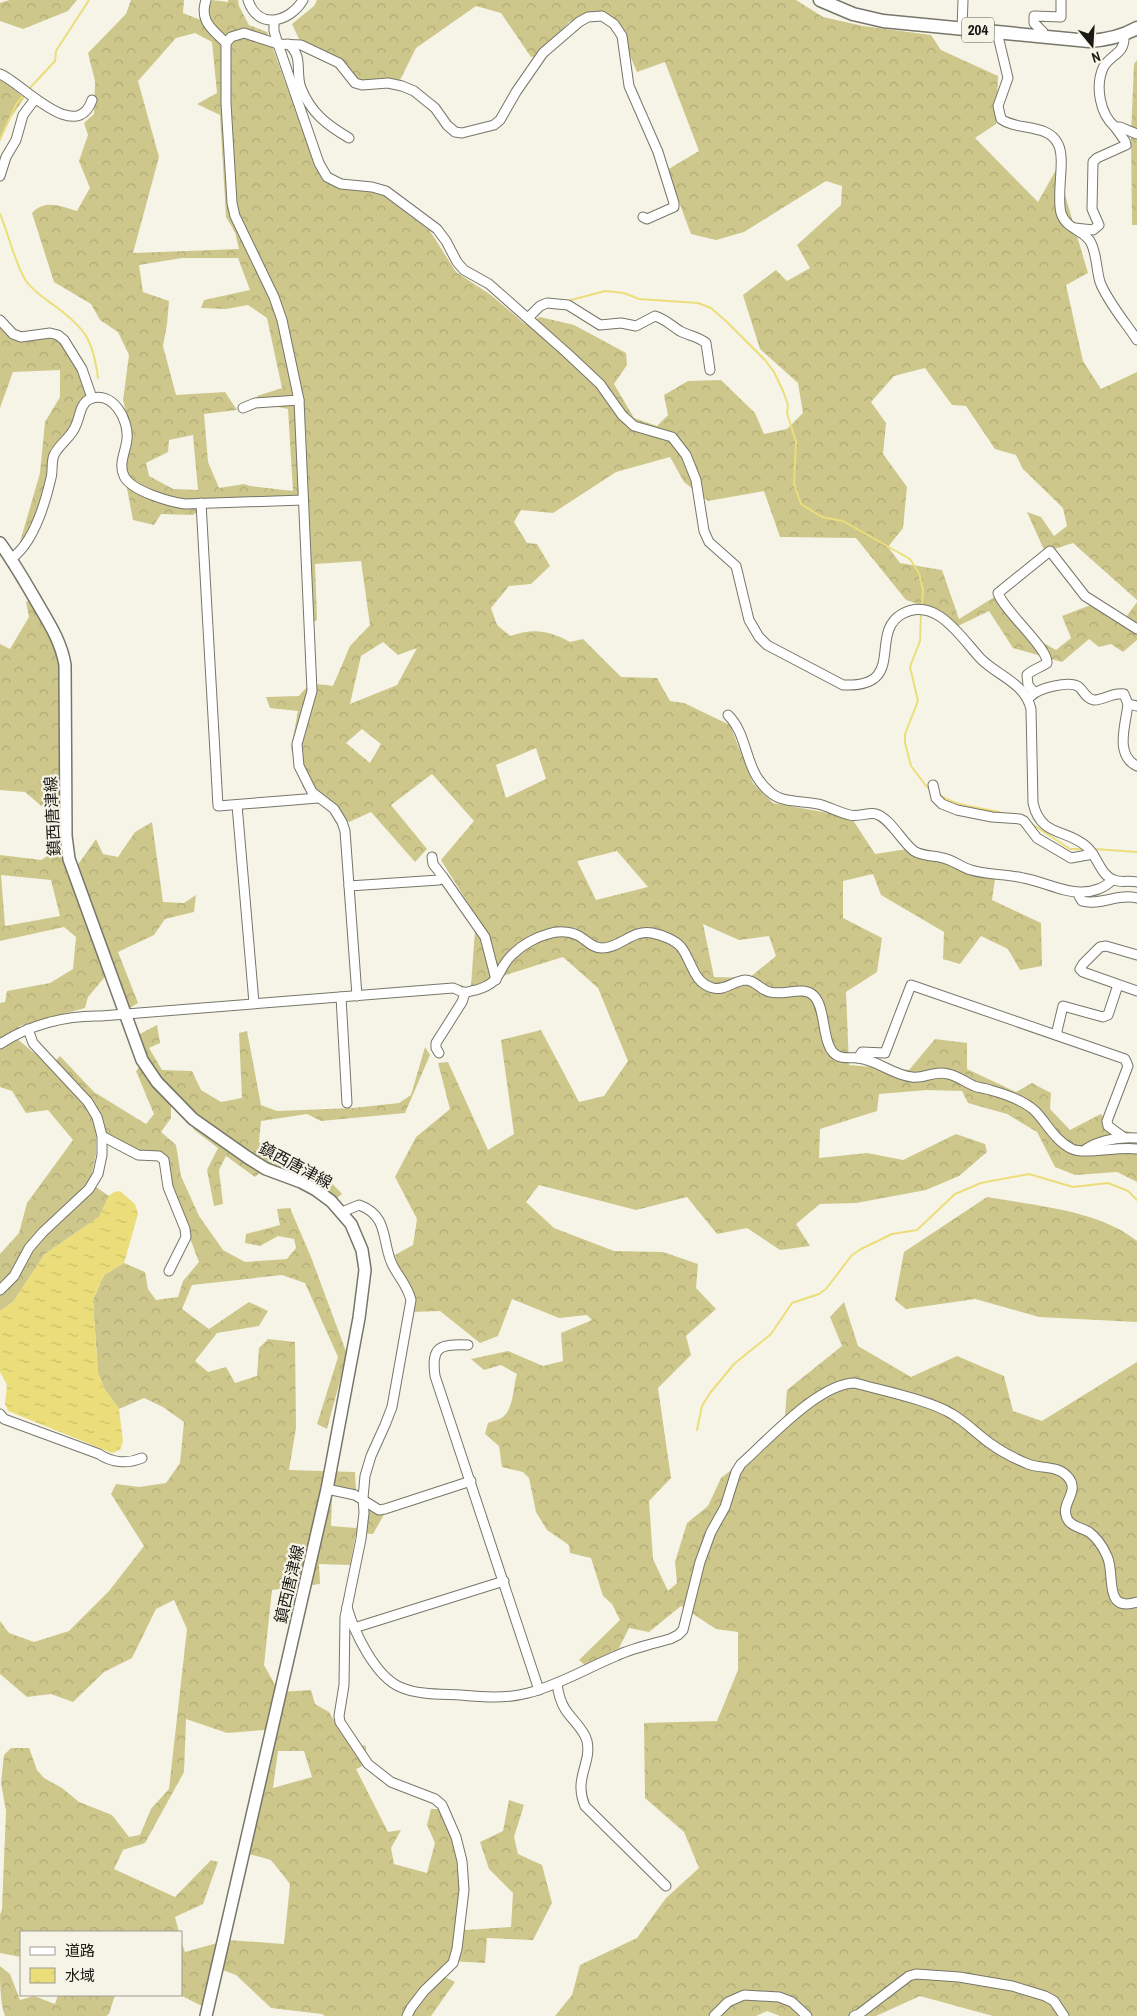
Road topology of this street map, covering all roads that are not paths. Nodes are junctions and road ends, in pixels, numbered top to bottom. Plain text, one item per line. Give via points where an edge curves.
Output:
1 (206, 0) edge
2 (248, 0) edge
3 (303, 0) edge
4 (820, 0) edge
5 (963, 0) edge
6 (1061, 0) edge
7 (274, 21) junction
8 (1137, 28) edge
9 (962, 29) junction
10 (997, 32) junction
11 (1124, 36) junction
12 (1044, 37) junction
13 (226, 43) junction
14 (278, 44) junction
15 (288, 44) junction
16 (0, 74) edge
17 (33, 98) junction
18 (92, 100) dead end
19 (1115, 127) junction
20 (1137, 134) edge
21 (349, 138) dead end
22 (0, 176) edge
23 (642, 217) dead end
24 (1072, 228) junction
25 (528, 318) junction
26 (0, 320) edge
27 (1137, 340) edge
28 (710, 370) dead end
29 (92, 398) junction
30 (299, 400) junction
31 (243, 408) dead end
32 (303, 500) junction
33 (201, 503) junction
34 (0, 543) edge
35 (12, 558) junction
36 (1137, 629) edge
37 (1032, 696) junction
38 (1133, 705) edge
39 (728, 715) dead end
40 (1137, 766) edge
41 (933, 785) dead end
42 (318, 798) junction
43 (237, 805) junction
44 (1093, 854) junction
45 (432, 857) dead end
46 (442, 877) junction
47 (1112, 880) junction
48 (1137, 882) edge
49 (349, 886) junction
50 (1081, 892) junction
51 (1137, 898) edge
52 (1137, 955) edge
53 (496, 980) junction
54 (1118, 985) junction
55 (1137, 991) edge
56 (465, 993) junction
57 (357, 996) junction
58 (341, 997) junction
59 (254, 1003) junction
60 (124, 1014) junction
61 (28, 1030) junction
62 (1056, 1035) junction
63 (0, 1044) edge
64 (439, 1053) dead end
65 (858, 1058) junction
66 (347, 1103) dead end
67 (102, 1136) junction
68 (1123, 1137) junction
69 (1137, 1138) edge
70 (1137, 1149) edge
71 (1084, 1151) junction
72 (342, 1212) junction
73 (169, 1271) dead end
74 (0, 1290) edge
75 (468, 1345) dead end
76 (0, 1414) edge
77 (142, 1458) dead end
78 (470, 1481) junction
79 (327, 1489) junction
80 (363, 1498) junction
81 (504, 1581) junction
82 (1137, 1602) edge
83 (347, 1606) junction
84 (354, 1628) junction
85 (557, 1683) junction
86 (539, 1690) junction
87 (666, 1886) dead end
88 (206, 2016) edge
89 (407, 2016) edge
90 (714, 2016) edge
91 (807, 2016) edge
92 (854, 2016) edge
93 (1064, 2016) edge

1 - 13 street via 204,17
2 - 7 street via 255,12
3 - 7 street via 296,11
4 - 9 highway, 204 via 853,14 883,21
5 - 9 street
6 - 12 street via 1061,17 1034,16 1034,23
7 - 14 street
8 - 11 highway, 204
9 - 10 highway, 204
10 - 12 highway, 204
10 - 24 street via 1008,78 998,113 1006,123 1038,129 1058,144 1059,201 1066,222
11 - 12 highway, 204 via 1089,41
11 - 19 street via 1124,44 1103,67 1100,80 1104,114
13 - 14 street via 231,37 244,33
13 - 30 street via 226,112 232,203 235,216 277,305
14 - 15 street
14 - 25 street via 319,163 327,177 341,184 386,191 437,229 464,270 489,284
15 - 21 street via 298,56 302,89 316,114 325,124
15 - 23 street via 301,44 340,63 355,83 388,83 414,91 435,108 447,125 462,133 494,125 500,120 543,53 579,22 595,15 609,19 622,36 629,86 658,152 674,203 674,207 647,219
16 - 17 street
17 - 18 street via 66,115 86,112
17 - 22 street via 23,115
19 - 20 street
19 - 24 street via 1126,145 1093,162 1092,209 1099,225 1093,230
24 - 27 street via 1091,243 1101,283
25 - 28 street via 547,303 568,305 600,324 636,326 655,316 706,343
25 - 37 street via 600,384 634,426 672,437 686,455 696,480 704,531 709,542 736,566 749,620 759,638 843,686 853,686 865,683 881,671 886,635 892,622 910,610 921,610 934,613 956,628 982,659
26 - 29 street via 13,334 21,337 50,333 64,340 82,369
29 - 33 street via 109,400 121,413 128,439 122,470 127,481 170,502
29 - 35 street via 82,406 76,426 52,458 52,473 44,502 28,543
30 - 31 street
30 - 32 street
32 - 33 street
32 - 42 street via 312,691 297,755 306,783
33 - 43 street via 218,806
34 - 35 main road, 鎮西唐津線
35 - 60 main road, 鎮西唐津線 via 63,650 69,860
36 - 37 street via 1085,596 1050,551 998,593 1047,658 1047,663 1027,675
37 - 38 street via 1050,687 1072,684 1088,698 1094,700 1119,693
37 - 44 street via 1035,814 1052,830 1078,841
38 - 40 street via 1123,745 1125,756
39 - 50 street via 734,721 750,766 761,785 772,795 850,815 875,813 882,816 914,850 927,857 943,858 980,872 1024,878
41 - 44 street via 936,798 942,804 992,817 1020,819 1037,838 1071,858
42 - 43 street
42 - 49 street via 334,809 342,822
43 - 59 street
44 - 47 street
45 - 46 street
46 - 49 street via 434,882
46 - 53 street via 485,938
47 - 48 street
47 - 50 street via 1106,887
49 - 57 street
50 - 51 street via 1082,901 1091,903 1130,896
52 - 54 street via 1100,947 1081,967 1083,972
53 - 56 street via 486,987
53 - 65 street via 511,956 525,944 548,934 565,932 577,935 592,946 601,948 643,932 652,933 681,946 696,976 712,988 750,980 771,992 802,991 812,994 818,1002 832,1051 837,1056
54 - 55 street
54 - 62 street via 1108,1015 1104,1017 1063,1006
56 - 57 street via 453,988
56 - 64 street via 436,1043
57 - 58 street
58 - 59 street
58 - 66 street
59 - 60 street
60 - 61 street via 83,1015
60 - 72 main road, 鎮西唐津線 via 142,1060 157,1082 193,1119 266,1169 316,1190
61 - 63 street
61 - 67 street via 32,1043 88,1102 97,1117
62 - 65 street via 911,985 885,1053 862,1052
62 - 68 street via 1128,1062 1107,1120 1108,1126
65 - 71 street via 910,1077 920,1078 940,1072 948,1074 1024,1103 1064,1144
67 - 73 street via 138,1155 159,1156 164,1160 168,1187 186,1237
67 - 74 street via 98,1174 89,1189 43,1232 29,1248 14,1276
68 - 69 street
68 - 71 street via 1096,1143
70 - 71 street
72 - 79 main road, 鎮西唐津線 via 362,1250 364,1290
72 - 80 street via 359,1205 374,1214 381,1225 393,1267 408,1288 411,1300 392,1406 371,1456
75 - 78 street via 440,1349 433,1362
76 - 77 street via 4,1419 105,1458 126,1462
78 - 80 street via 379,1510
78 - 81 street
79 - 80 street
79 - 88 main road, 鎮西唐津線
80 - 83 street via 361,1539
81 - 84 street
81 - 86 street
82 - 85 street via 1125,1604 1114,1597 1108,1558 1099,1541 1072,1525 1066,1516 1072,1486 1067,1476 1058,1470 1022,1461 992,1445 952,1414 939,1408 855,1383 845,1383 831,1388 807,1405 736,1472 700,1562 683,1630 678,1635 618,1654
83 - 84 street
83 - 89 street via 340,1722 368,1764 391,1782 435,1799 442,1805 462,1861 464,1890 453,1963 424,1991
84 - 86 street via 370,1656 388,1679 399,1687 488,1697
85 - 86 street
85 - 87 street via 564,1708 587,1739 588,1749 580,1782 580,1796 585,1806
90 - 91 street via 728,2002 744,1996 779,1997 792,2002
92 - 93 street via 916,1974 1012,1986 1054,2001

